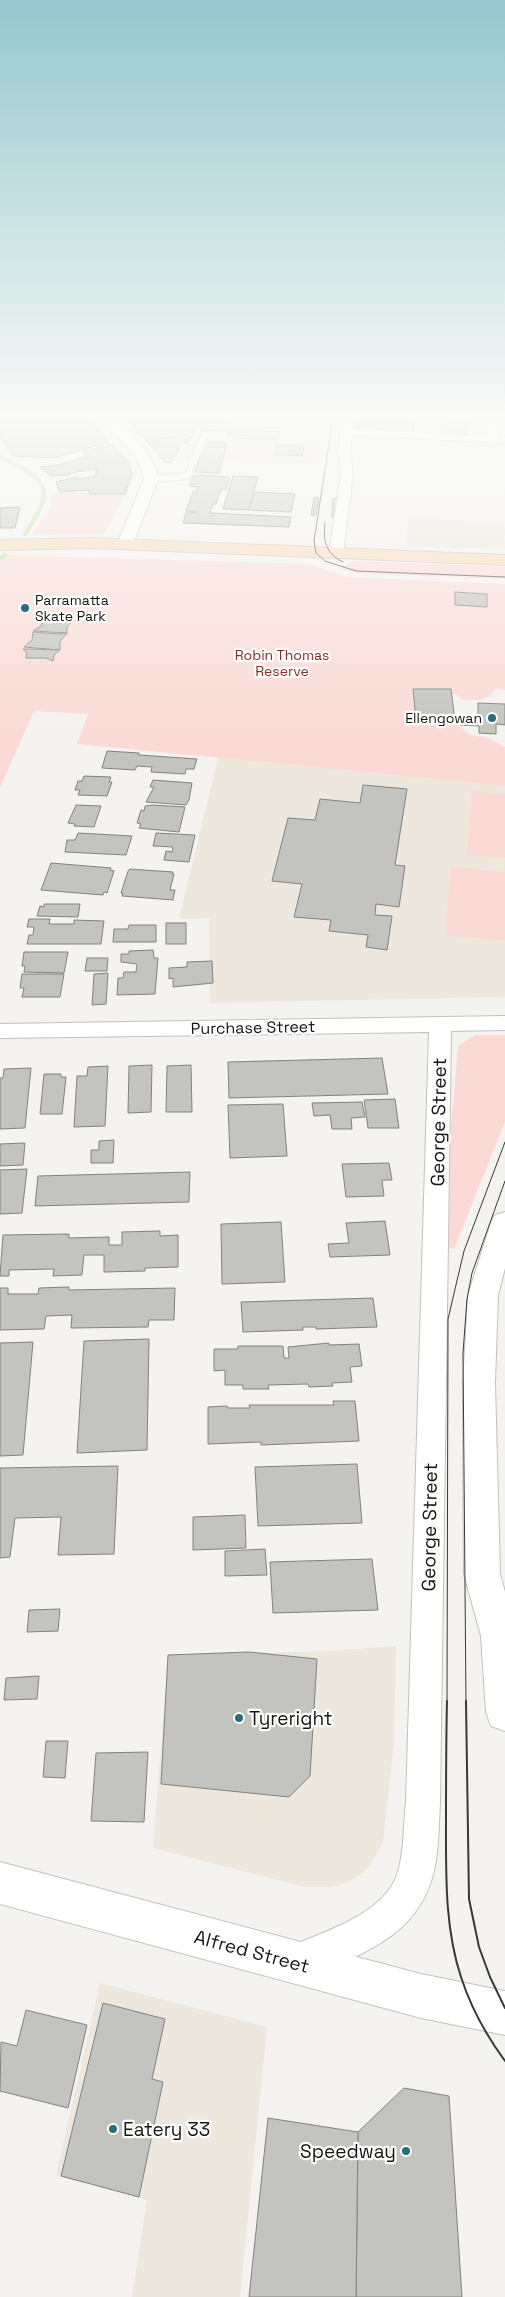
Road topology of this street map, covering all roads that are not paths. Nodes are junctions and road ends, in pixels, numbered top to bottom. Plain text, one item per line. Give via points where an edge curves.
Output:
1 (133, 525) edge
2 (340, 525) edge
3 (125, 544) junction
4 (0, 545) edge
5 (336, 553) junction
6 (505, 560) edge
7 (505, 1023) edge
8 (440, 1024) junction
9 (0, 1031) edge
10 (505, 1223) edge
11 (505, 1712) edge
12 (0, 1884) edge
13 (294, 1963) junction
14 (505, 2013) edge

1 - 3 street
2 - 5 street
3 - 4 main road
3 - 5 main road
5 - 6 main road
7 - 8 street, Purchase Street
8 - 9 street, Purchase Street
8 - 13 street, George Street via 422,1801 417,1868 398,1908 384,1921
10 - 11 street via 484,1295 479,1383 482,1574 499,1636
12 - 13 street, Alfred Street
13 - 14 street, Alfred Street via 421,1996

